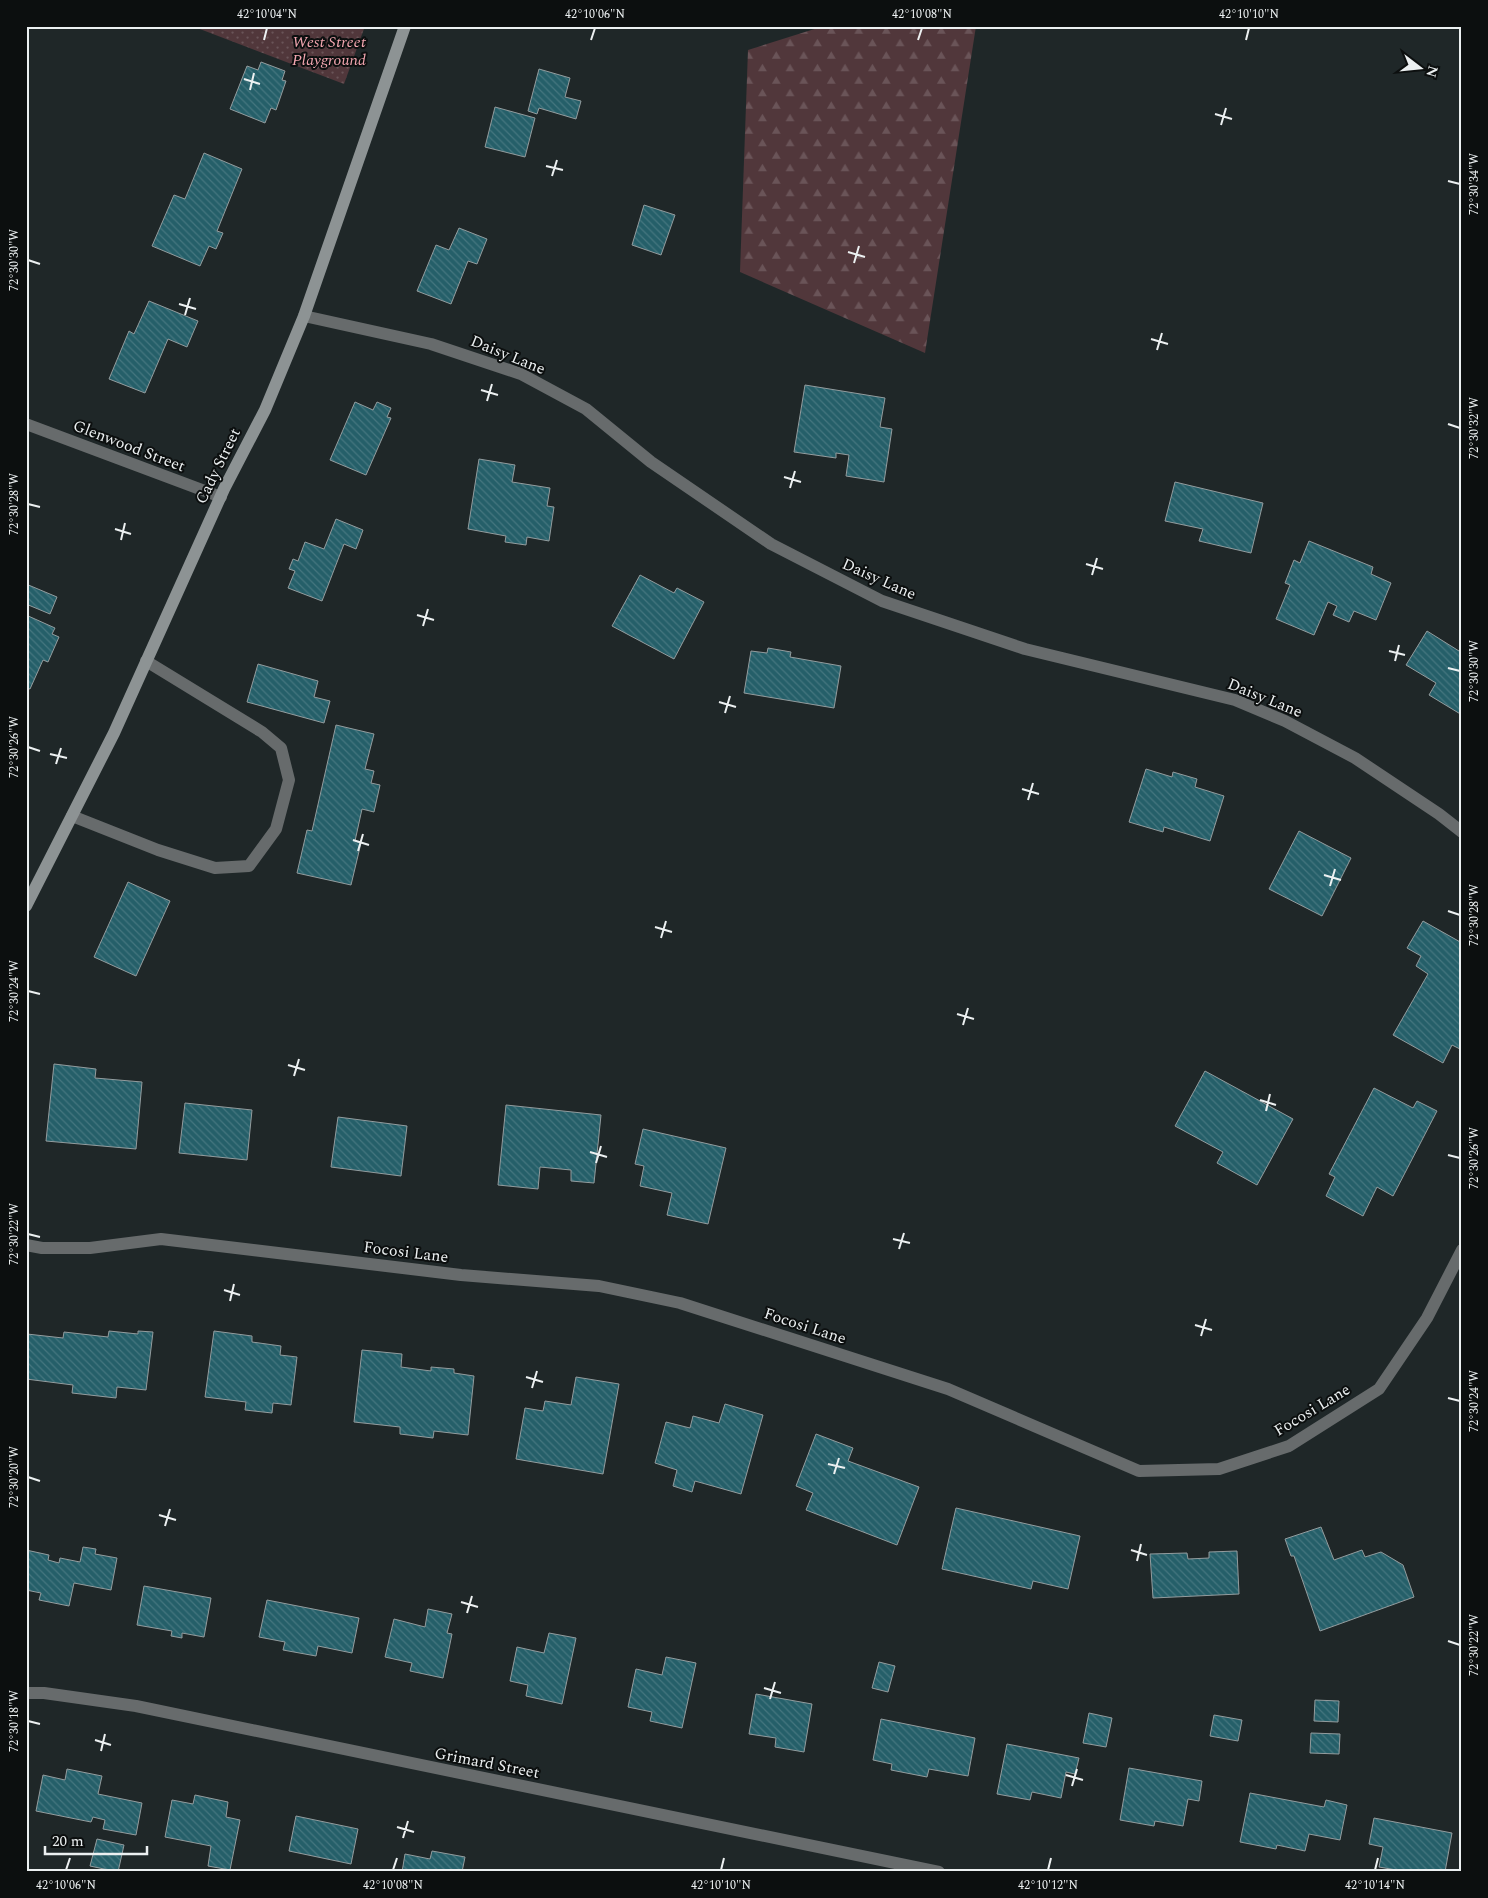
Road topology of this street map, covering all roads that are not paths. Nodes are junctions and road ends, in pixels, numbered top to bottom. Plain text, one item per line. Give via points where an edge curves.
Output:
1 (405, 26) edge
2 (304, 316) junction
3 (26, 424) edge
4 (221, 497) junction
5 (146, 661) junction
6 (72, 816) junction
7 (1462, 832) edge
8 (26, 906) edge
9 (26, 1245) edge
10 (1462, 1250) edge
11 (26, 1693) edge
12 (940, 1872) edge

1 - 2 street, Cady Street
2 - 4 street, Cady Street via 264,410
2 - 7 street, Daisy Lane via 431,344 521,374 586,409 651,462 771,544 882,601 1025,649 1234,700 1285,721 1355,758
3 - 4 street, Glenwood Street
4 - 5 street, Cady Street
5 - 6 street, Cady Street
5 - 6 street via 262,732 281,748 289,780 276,829 249,866 215,868 158,850
6 - 8 street, Cady Street
9 - 10 street, Focosi Lane via 90,1248 161,1239 461,1274 599,1286 690,1306 948,1389 1139,1471 1219,1469 1289,1446 1379,1389 1426,1318
11 - 12 street, Grimard Street via 136,1706

